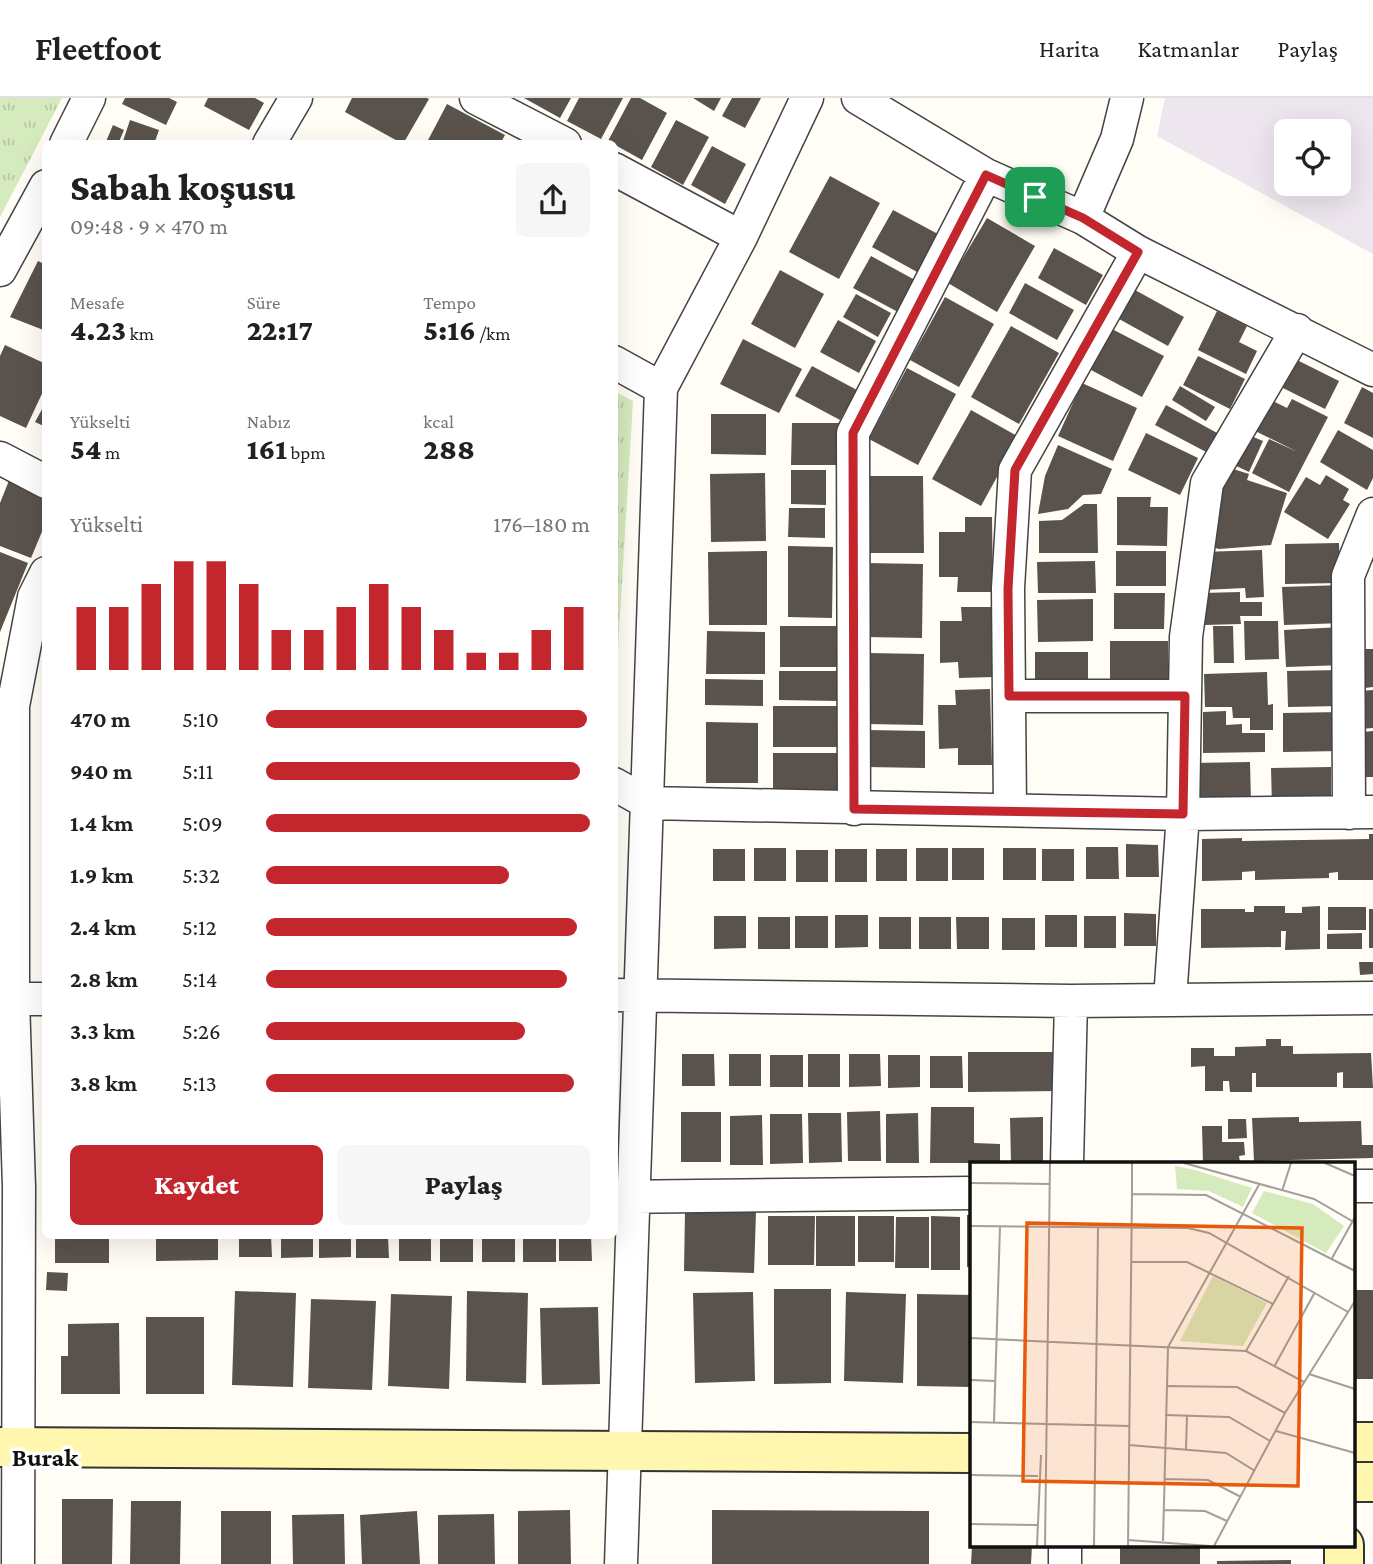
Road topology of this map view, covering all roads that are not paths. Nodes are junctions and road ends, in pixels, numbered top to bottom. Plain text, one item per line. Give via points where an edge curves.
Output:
1 (89, 98) edge
2 (296, 98) edge
3 (476, 98) edge
4 (807, 98) edge
5 (858, 98) edge
6 (1126, 98) edge
7 (68, 140) edge
8 (271, 140) edge
9 (557, 140) edge
10 (618, 171) edge
11 (986, 175) junction
12 (42, 193) edge
13 (1083, 218) junction
14 (741, 237) junction
15 (1138, 252) junction
16 (0, 270) edge
17 (1297, 330) junction
18 (618, 364) edge
19 (1373, 370) edge
20 (661, 388) junction
21 (0, 458) edge
22 (42, 480) edge
23 (1373, 514) edge
24 (42, 581) edge
25 (1009, 696) junction
26 (1185, 696) junction
27 (618, 787) edge
28 (648, 803) junction
29 (854, 809) junction
30 (1010, 810) junction
31 (1361, 813) edge
32 (1183, 814) junction
33 (628, 995) edge
34 (1373, 998) edge
35 (7, 999) edge
36 (42, 999) edge
37 (1170, 999) junction
38 (1071, 1001) junction
39 (1067, 1162) edge
40 (32, 1187) edge
41 (970, 1193) edge
42 (623, 1197) edge
43 (8, 1448) edge
44 (625, 1451) junction
45 (970, 1453) edge
46 (1065, 1546) edge
47 (1344, 1546) edge
48 (18, 1564) edge
49 (621, 1564) edge
50 (1065, 1564) edge
51 (1344, 1564) edge

1 - 7 street
2 - 8 street
3 - 9 street
4 - 14 street
5 - 11 street
6 - 13 street via 1117,139
10 - 14 street
11 - 13 street
11 - 29 street via 853,433
12 - 16 street
13 - 15 street
14 - 20 street
15 - 17 street
15 - 25 street via 1015,470 1008,589
17 - 19 street
17 - 26 street via 1207,483 1186,638
18 - 20 street
20 - 28 street
21 - 22 street
23 - 31 street via 1349,576
24 - 35 street via 34,597 13,706
25 - 26 street
25 - 30 street
26 - 32 street
27 - 28 street
28 - 29 street
28 - 33 street
29 - 30 street
30 - 32 street
31 - 32 street
32 - 37 street
33 - 38 street
33 - 42 street
34 - 37 street
35 - 36 street
35 - 40 street
37 - 38 street
38 - 39 street
40 - 43 street
41 - 42 street
42 - 44 street
43 - 44 street
43 - 48 street
44 - 45 street
44 - 49 street
46 - 50 street
47 - 51 street

